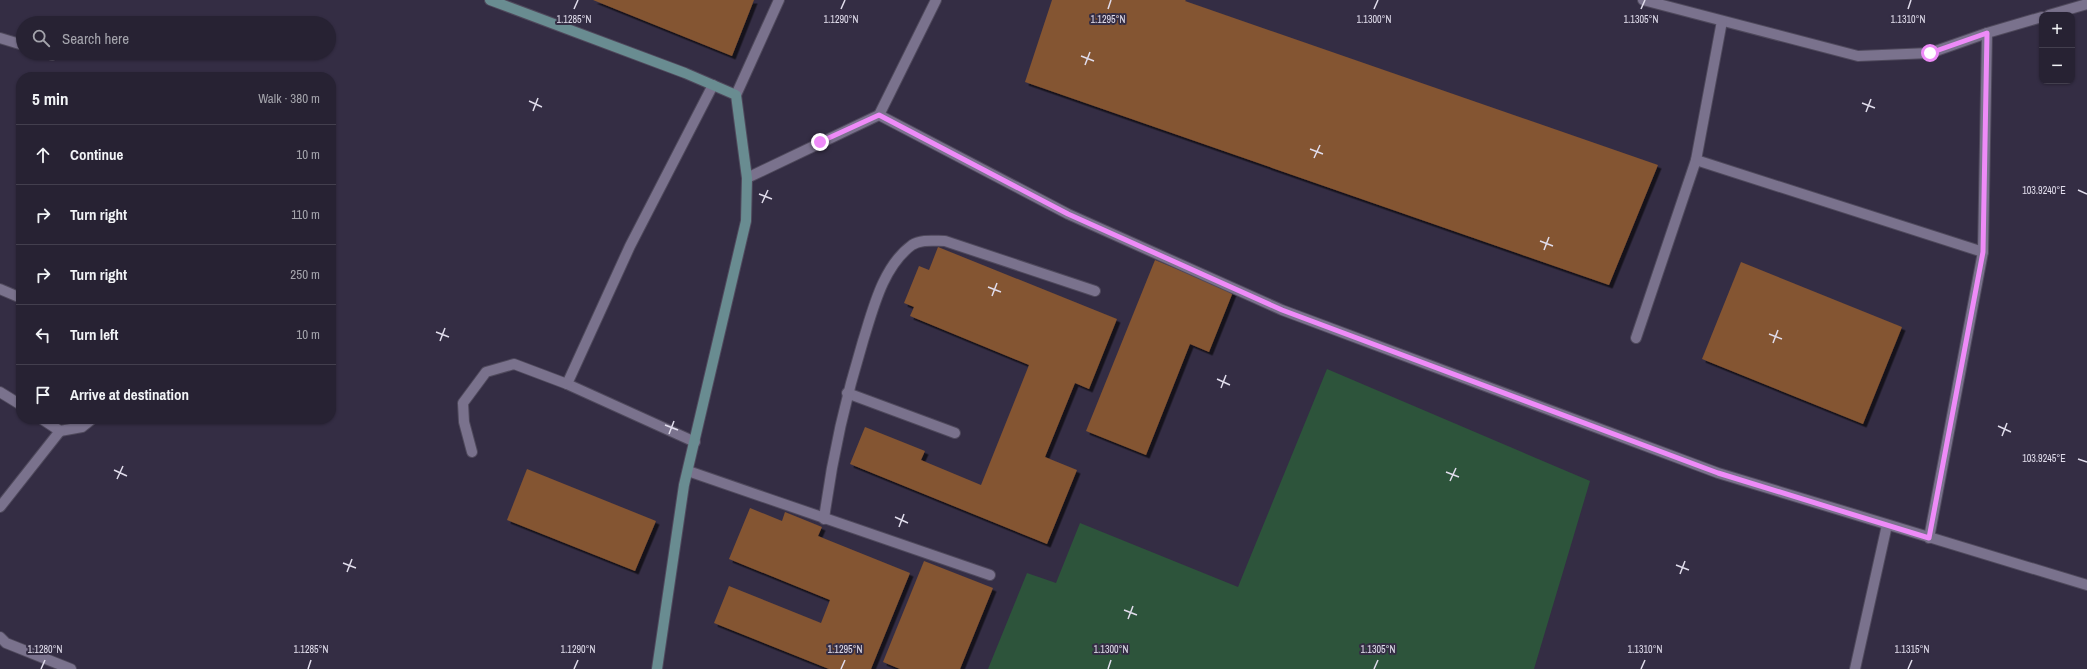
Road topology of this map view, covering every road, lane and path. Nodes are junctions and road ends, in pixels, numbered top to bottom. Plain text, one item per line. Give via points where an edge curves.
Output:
1 (490, 0) edge
2 (779, 0) edge
3 (936, 0) edge
4 (1643, 0) edge
5 (2087, 4) edge
6 (2059, 12) edge
7 (2039, 18) edge
8 (1722, 20) junction
9 (1987, 33) junction
10 (0, 38) edge
11 (16, 43) edge
12 (713, 85) junction
13 (736, 95) junction
14 (879, 115) junction
15 (1696, 160) junction
16 (747, 178) junction
17 (1983, 252) junction
18 (0, 289) edge
19 (1095, 291) dead end
20 (16, 296) edge
21 (1636, 338) dead end
22 (567, 384) junction
23 (0, 392) edge
24 (847, 393) junction
25 (16, 402) edge
26 (50, 424) edge
27 (86, 424) edge
28 (60, 431) junction
29 (955, 433) dead end
30 (695, 442) junction
31 (472, 452) dead end
32 (688, 471) junction
33 (0, 507) edge
34 (824, 519) junction
35 (1887, 525) junction
36 (1929, 538) junction
37 (990, 575) dead end
38 (2087, 585) edge
39 (0, 636) edge
40 (71, 669) edge
41 (657, 669) edge
42 (1856, 669) edge

1 - 12 street
2 - 13 street
3 - 14 street
4 - 8 street
5 - 6 street
7 - 9 street
8 - 9 street via 1858,56 1930,53
8 - 15 street
9 - 17 street
10 - 11 street
12 - 13 street
12 - 22 street via 630,246
13 - 16 street
14 - 16 street
14 - 35 street via 1068,214 1282,310 1718,473
15 - 17 street
15 - 21 street
16 - 30 street via 746,221
17 - 36 street
18 - 20 street
19 - 24 street via 945,241 926,240 913,245 892,267 875,302
22 - 30 street
22 - 31 street via 514,364 486,372 463,403 464,422
23 - 25 street
24 - 29 street
24 - 34 street via 832,460
26 - 28 street
27 - 28 street
28 - 33 street
30 - 32 street
32 - 34 street
32 - 41 street
34 - 37 street
35 - 36 street
35 - 42 street
36 - 38 street
39 - 40 street via 6,643

